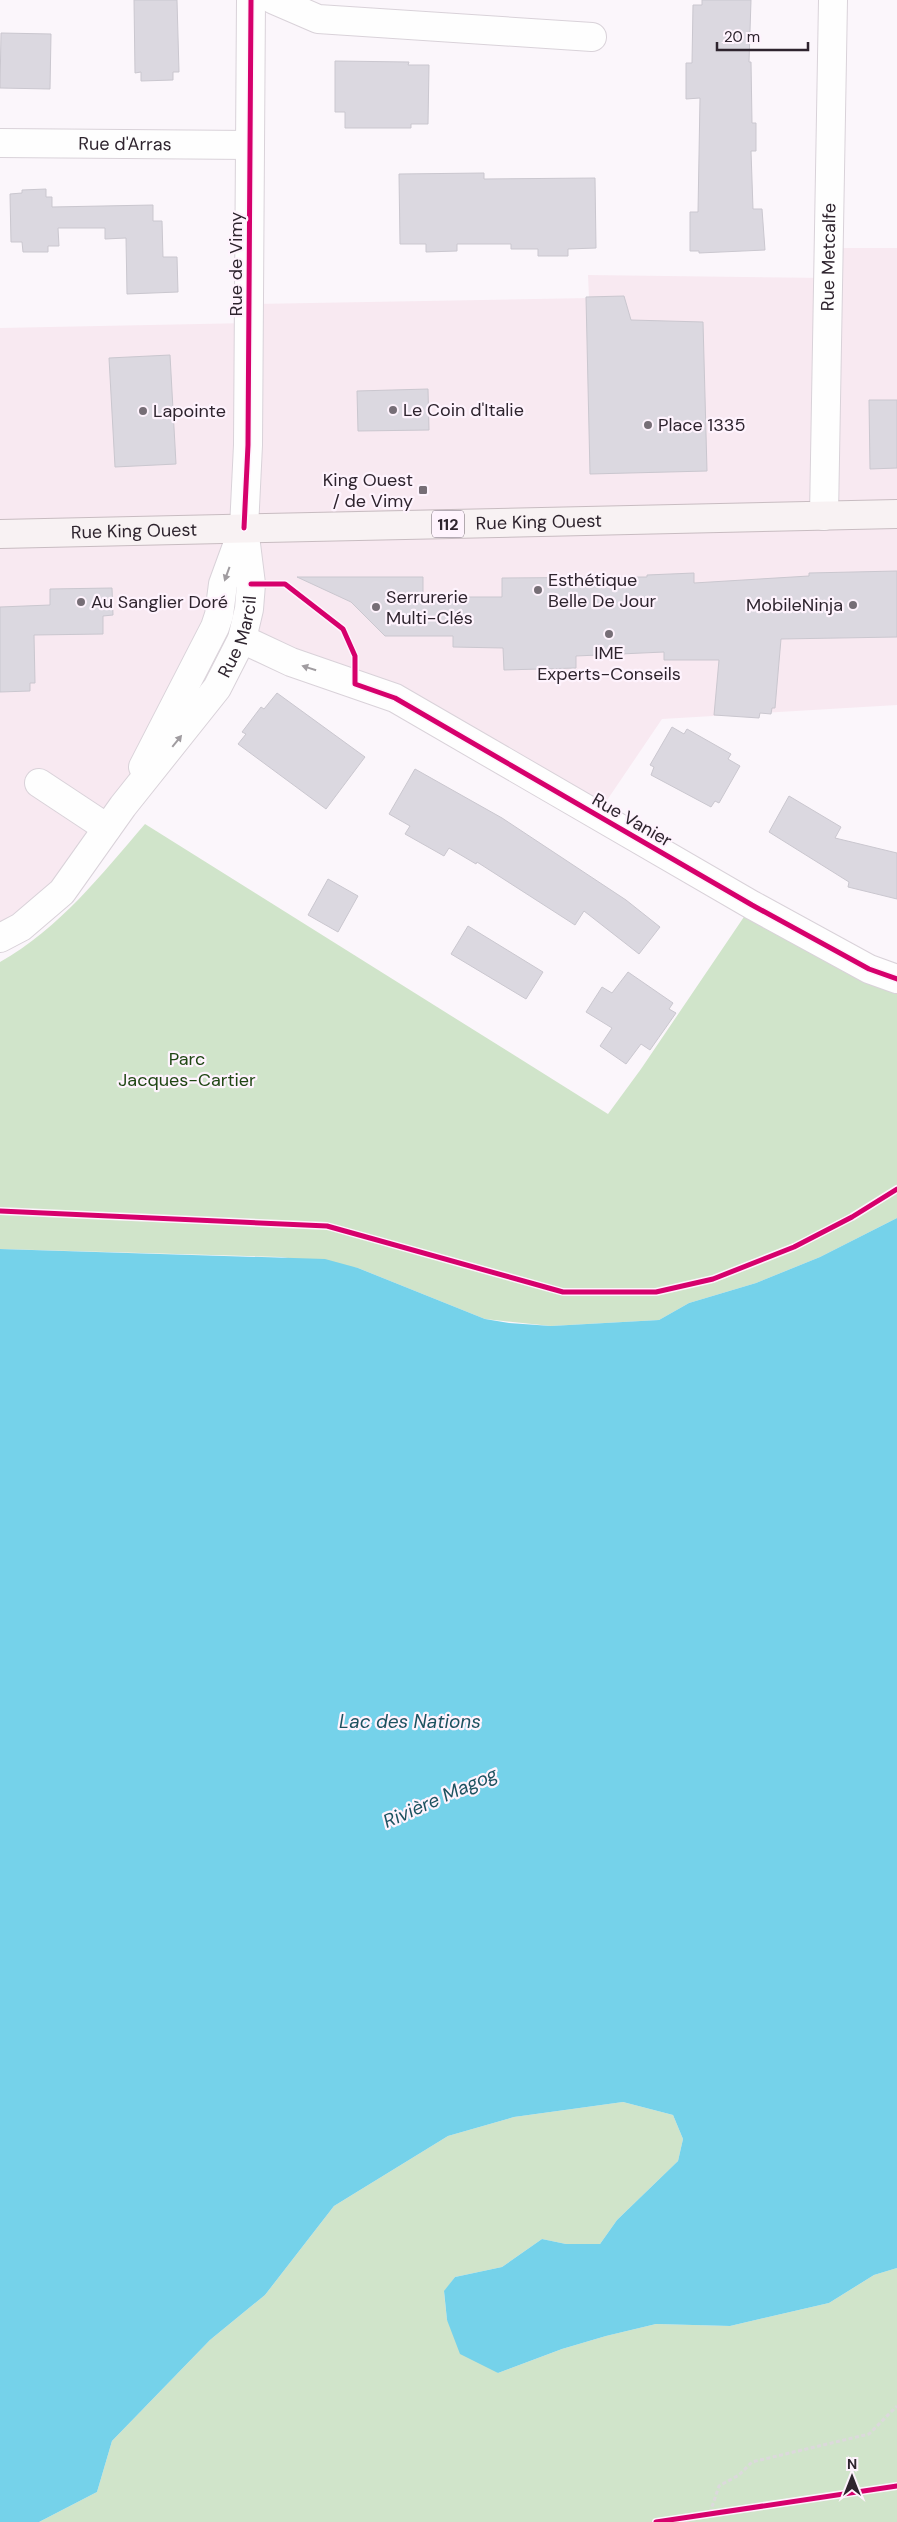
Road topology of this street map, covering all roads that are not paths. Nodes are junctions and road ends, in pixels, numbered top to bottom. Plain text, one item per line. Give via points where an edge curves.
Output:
1 (251, 0) edge
2 (274, 0) edge
3 (833, 0) edge
4 (592, 37) dead end
5 (0, 143) edge
6 (250, 145) junction
7 (897, 514) edge
8 (824, 516) junction
9 (244, 528) junction
10 (0, 534) edge
11 (242, 639) junction
12 (39, 783) dead end
13 (123, 806) junction
14 (107, 828) junction
15 (0, 938) edge
16 (897, 979) edge

1 - 6 street, Rue de Vimy
2 - 4 street via 318,19
3 - 8 street, Rue Metcalfe
5 - 6 street, Rue d'Arras
6 - 9 street, Rue de Vimy via 248,445
7 - 8 main road, Rue King Ouest / 112
8 - 9 main road, Rue King Ouest / 112
9 - 10 main road, Rue King Ouest / 112
9 - 11 street, Rue Marcil via 251,584
9 -> 13 street, Rue Marcil via 223,584 215,627
13 -> 11 street, Rue Marcil via 218,688
16 -> 11 street, Rue Vanier via 869,969 752,905 395,698 290,662
12 - 14 street
13 - 14 street, Rue Marcil
14 - 15 street, Rue Marcil via 62,892 21,927

